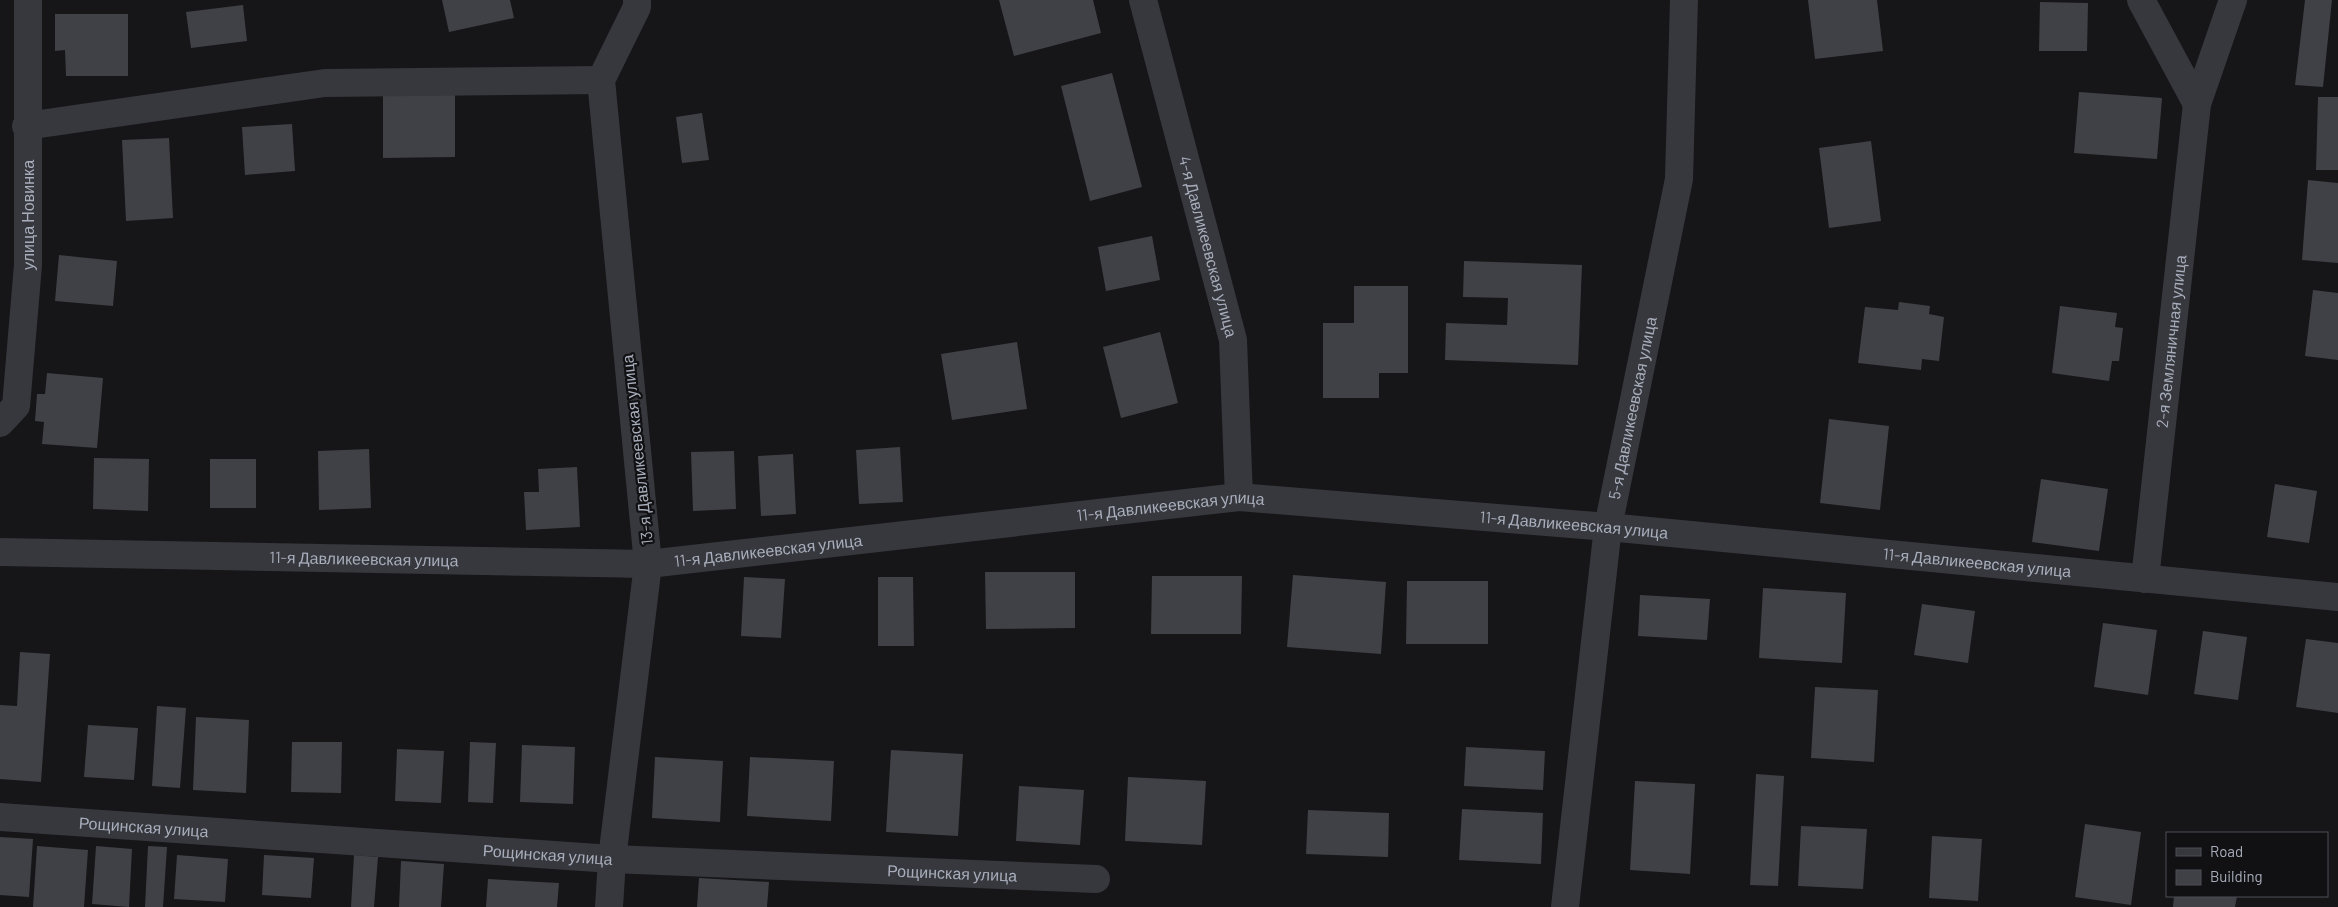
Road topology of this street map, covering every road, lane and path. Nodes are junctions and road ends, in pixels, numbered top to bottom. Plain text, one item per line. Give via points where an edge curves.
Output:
1 (28, 0) edge
2 (637, 0) edge
3 (1143, 0) edge
4 (1684, 0) edge
5 (2141, 0) edge
6 (2233, 0) edge
7 (601, 80) junction
8 (2197, 104) junction
9 (26, 126) junction
10 (0, 423) edge
11 (1239, 497) junction
12 (1608, 527) junction
13 (0, 552) edge
14 (648, 564) junction
15 (2145, 579) junction
16 (2338, 596) edge
17 (0, 817) edge
18 (612, 859) junction
19 (1096, 879) dead end
20 (610, 907) edge
21 (1564, 907) edge

1 - 9 street, улица Новинка
2 - 7 street via 637,7
3 - 11 street, 4-я Давликеевская улица via 1233,340
4 - 12 street, 5-я Давликеевская улица via 1679,179
5 - 8 street
6 - 8 street, 2-я Земляничная улица
7 - 9 street via 325,83
7 - 14 street, 13-я Давликеевская улица
8 - 15 street, 2-я Земляничная улица
9 - 10 street, улица Новинка via 28,265 16,406
11 - 12 street, 11-я Давликеевская улица
11 - 14 street, 11-я Давликеевская улица
12 - 15 street, 11-я Давликеевская улица
12 - 21 street, 5-я Давликеевская улица
13 - 14 street, 11-я Давликеевская улица
14 - 18 street, 13-я Давликеевская улица
15 - 16 street, 11-я Давликеевская улица
17 - 18 street, Рощинская улица
18 - 19 street, Рощинская улица
18 - 20 street, 13-я Давликеевская улица

